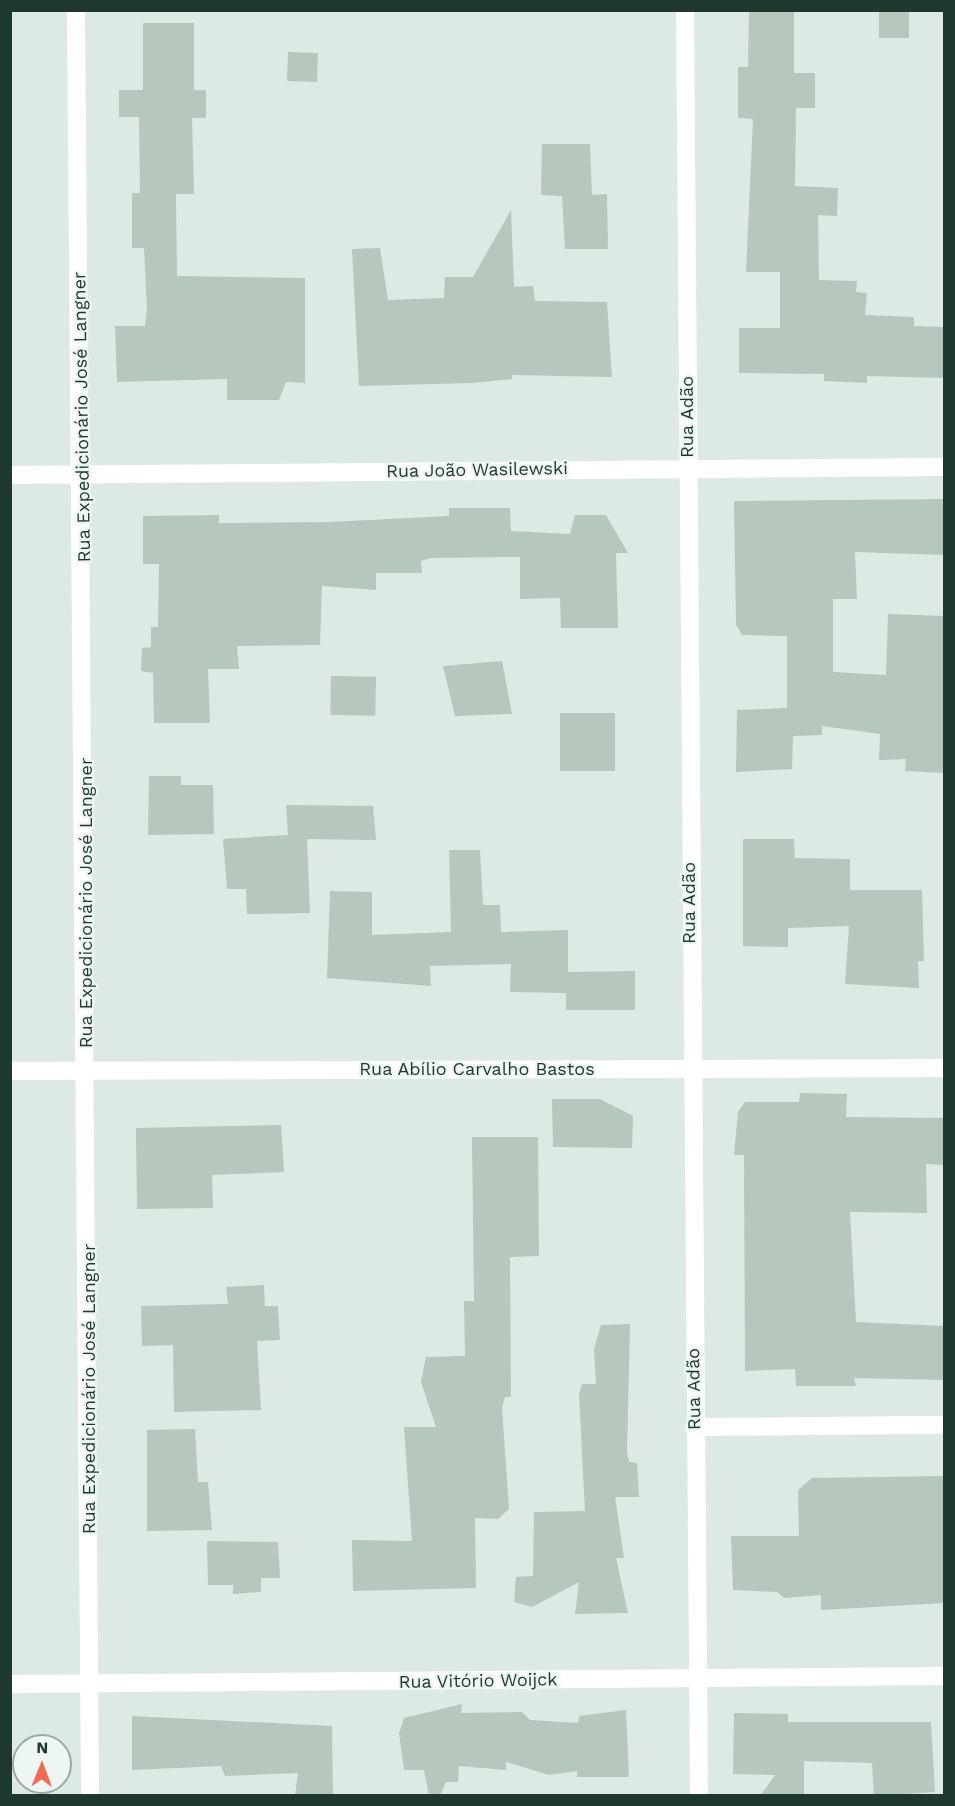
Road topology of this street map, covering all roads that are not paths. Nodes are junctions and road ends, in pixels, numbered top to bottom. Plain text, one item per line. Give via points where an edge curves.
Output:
1 (76, 10) edge
2 (685, 10) edge
3 (687, 466) junction
4 (945, 467) edge
5 (10, 475) edge
6 (83, 477) junction
7 (690, 1068) junction
8 (945, 1068) edge
9 (88, 1070) junction
10 (10, 1071) edge
11 (945, 1425) edge
12 (694, 1427) junction
13 (945, 1676) edge
14 (699, 1679) junction
15 (10, 1684) edge
16 (89, 1685) junction
17 (90, 1796) edge
18 (699, 1796) edge

1 - 6 street, Rua Expedicionário José Langner
2 - 3 street, Rua Adão
3 - 4 street, Rua João Wasilewski
3 - 6 street, Rua João Wasilewski
3 - 7 street, Rua Adão
5 - 6 street, Rua João Wasilewski
6 - 9 street, Rua Expedicionário José Langner
7 - 8 street, Rua Abílio Carvalho Bastos
7 - 9 street, Rua Abílio Carvalho Bastos
7 - 12 street, Rua Adão
9 - 10 street, Rua Abílio Carvalho Bastos
9 - 16 street, Rua Expedicionário José Langner
11 - 12 street
12 - 14 street, Rua Adão
13 - 14 street, Rua Vitório Woijck
14 - 16 street, Rua Vitório Woijck
14 - 18 street, Rua Adão
15 - 16 street, Rua Vitório Woijck
16 - 17 street, Rua Expedicionário José Langner

